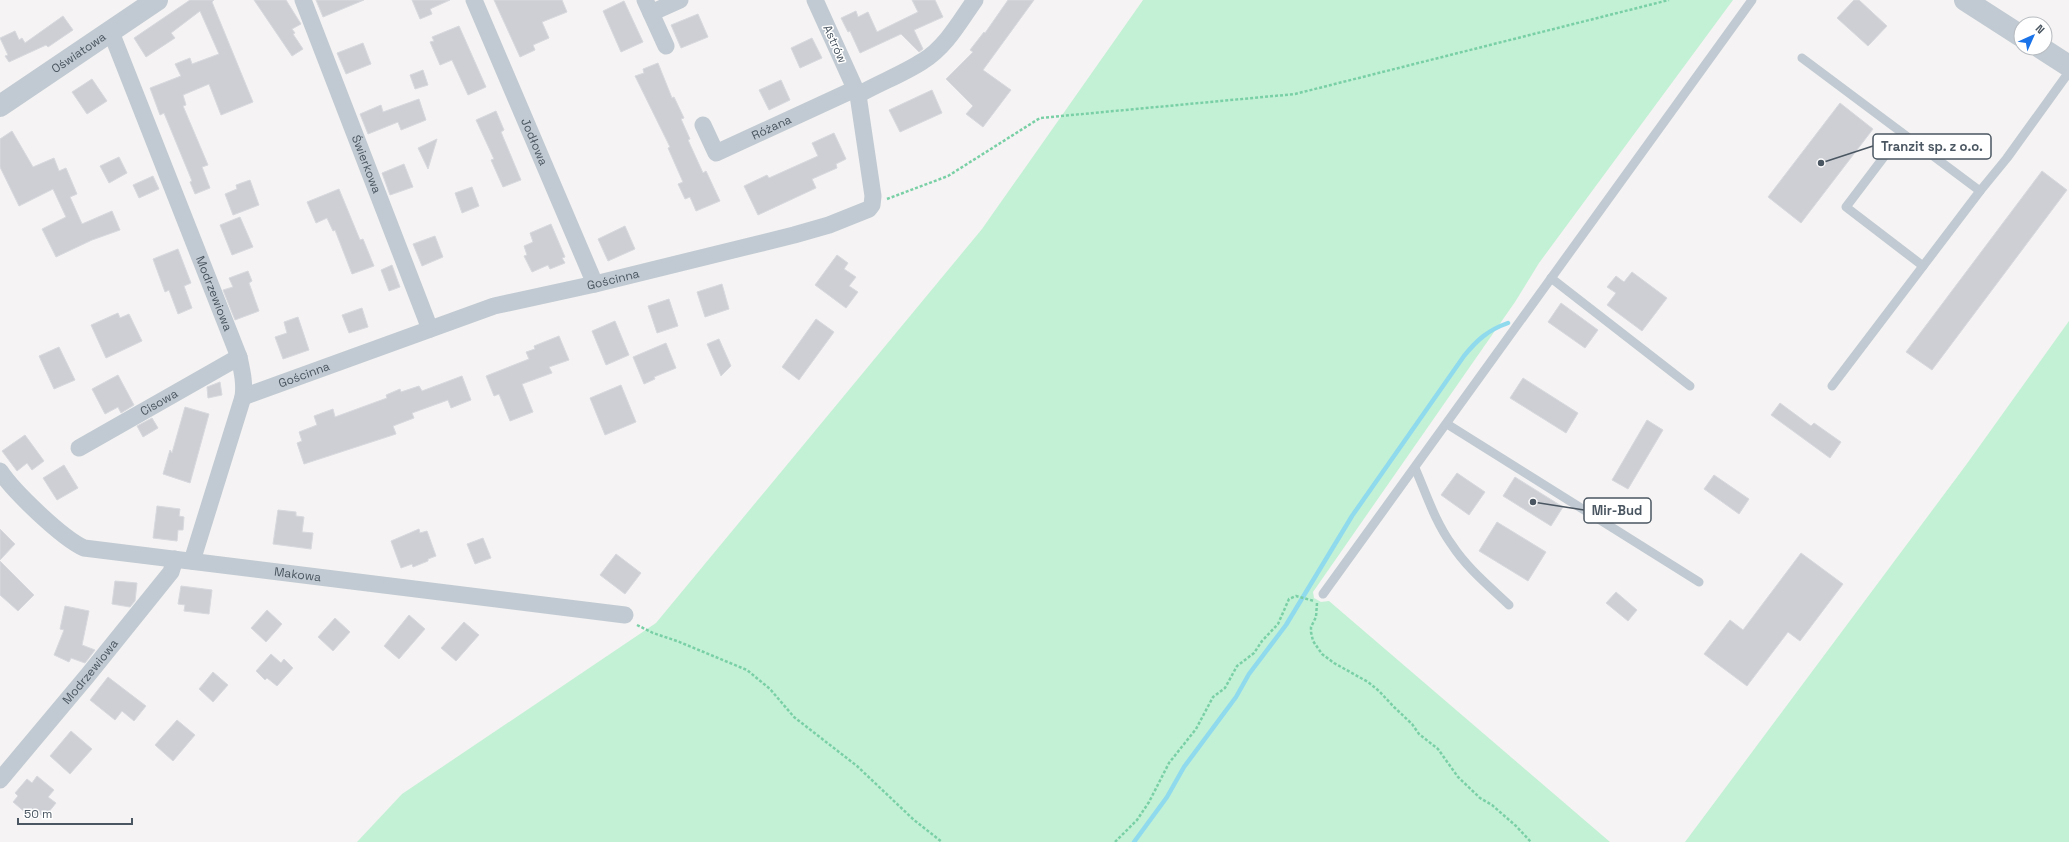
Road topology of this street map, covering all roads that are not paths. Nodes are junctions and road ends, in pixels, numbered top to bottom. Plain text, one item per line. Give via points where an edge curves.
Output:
1 (157, 0) edge
2 (303, 0) edge
3 (474, 0) edge
4 (680, 0) edge
5 (816, 0) edge
6 (975, 0) edge
7 (1752, 0) edge
8 (1965, 0) edge
9 (648, 6) edge
10 (2013, 31) edge
11 (111, 32) junction
12 (666, 46) dead end
13 (2053, 56) edge
14 (1802, 58) dead end
15 (2069, 66) edge
16 (2069, 72) edge
17 (857, 92) junction
18 (0, 106) edge
19 (703, 125) dead end
20 (1902, 133) junction
21 (1980, 191) junction
22 (1923, 266) junction
23 (1551, 278) junction
24 (595, 284) junction
25 (430, 329) junction
26 (239, 357) junction
27 (1690, 386) dead end
28 (1832, 386) dead end
29 (243, 397) junction
30 (1447, 424) junction
31 (79, 448) dead end
32 (1415, 468) junction
33 (2, 480) edge
34 (183, 560) junction
35 (1698, 582) dead end
36 (1323, 594) road end
37 (1509, 604) dead end
38 (625, 615) road end
39 (0, 780) edge

1 - 11 street, Oświatowa
2 - 25 street, Świerkowa
3 - 24 street, Jodłowa
4 - 9 street
5 - 17 street, Astrów
6 - 17 street, Różana via 950,35 924,60
7 - 23 lane
8 - 10 street
9 - 12 street
11 - 18 street, Oświatowa
11 - 26 street, Modrzewiowa
13 - 15 street
14 - 20 lane
16 - 21 lane
17 - 19 street, Różana via 716,153
17 - 24 street, Gościnna via 873,196 872,205 862,212 812,230
20 - 21 lane
20 - 22 lane via 1846,207
21 - 22 lane
22 - 28 lane
23 - 27 lane
23 - 30 lane
24 - 25 street, Gościnna via 502,304
25 - 29 street, Gościnna
26 - 29 street, Modrzewiowa via 244,386
26 - 31 street, Cisowa
29 - 34 street, Modrzewiowa
30 - 32 lane
30 - 35 lane
32 - 36 lane
32 - 37 lane via 1451,545
33 - 34 street, Makowa via 76,545 97,550
34 - 38 street, Makowa
34 - 39 street, Modrzewiowa

